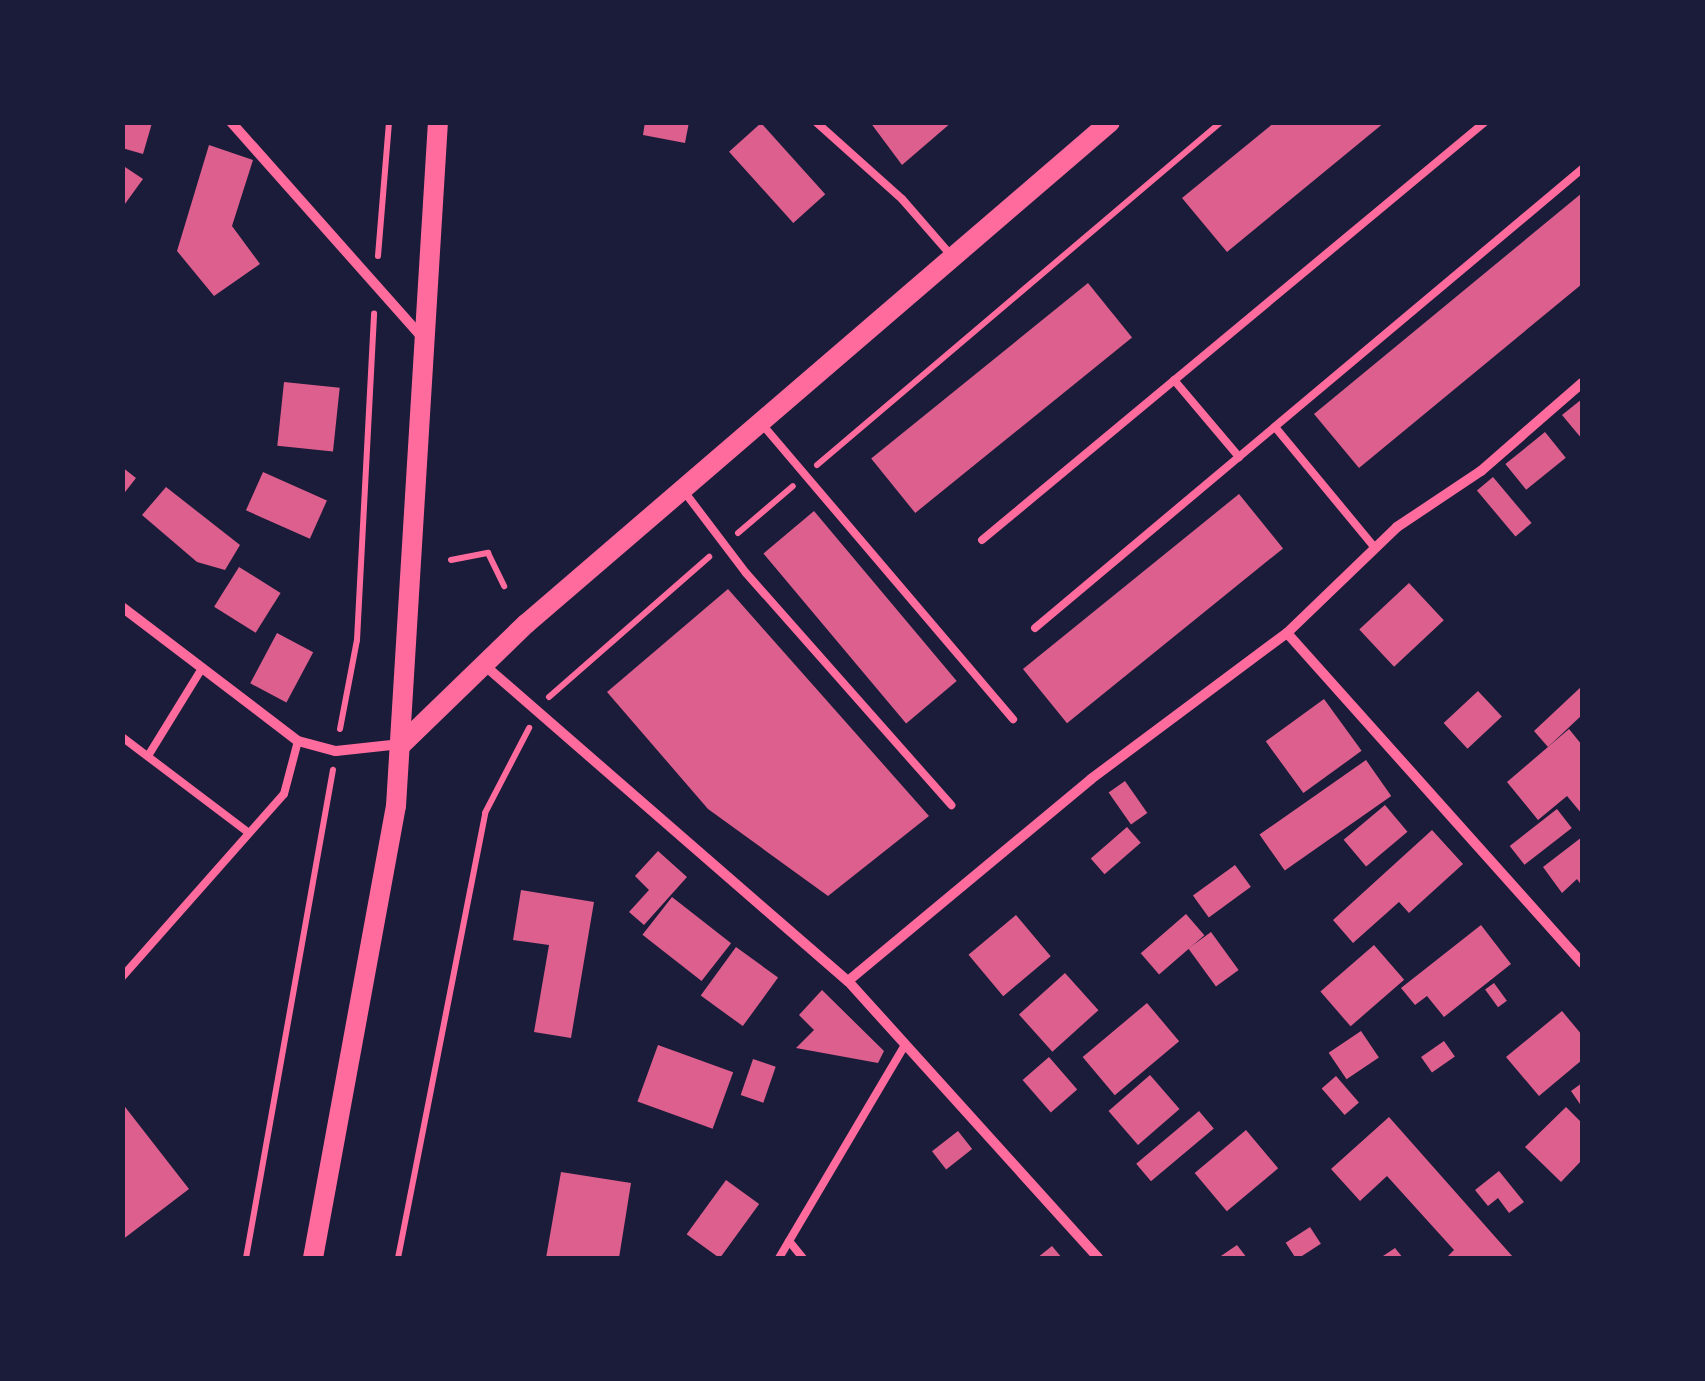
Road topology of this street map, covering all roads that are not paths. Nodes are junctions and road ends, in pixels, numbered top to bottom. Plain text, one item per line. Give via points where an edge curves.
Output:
1 (231, 122) edge
2 (438, 122) edge
3 (1110, 122) edge
4 (1485, 122) edge
5 (817, 123) edge
6 (1582, 169) edge
7 (954, 258) junction
8 (422, 338) junction
9 (1174, 380) junction
10 (1582, 383) edge
11 (761, 422) junction
12 (1275, 426) junction
13 (1239, 457) junction
14 (683, 490) junction
15 (982, 540) dead end
16 (1375, 548) junction
17 (122, 607) edge
18 (1035, 628) dead end
19 (1286, 633) junction
20 (483, 664) junction
21 (201, 670) junction
22 (1013, 719) dead end
23 (122, 737) edge
24 (298, 741) junction
25 (402, 744) junction
26 (148, 756) junction
27 (951, 806) dead end
28 (249, 833) junction
29 (1582, 962) edge
30 (122, 977) edge
31 (848, 981) junction
32 (906, 1045) junction
33 (789, 1241) junction
34 (314, 1258) edge
35 (779, 1258) edge
36 (803, 1258) edge
37 (1098, 1258) edge

1 - 8 street
2 - 8 main road
3 - 7 main road
4 - 9 lane
5 - 7 lane via 902,199
6 - 12 lane
7 - 11 main road
8 - 25 main road
9 - 13 lane
9 - 15 lane
10 - 16 street via 1480,471
11 - 14 main road
11 - 22 lane
12 - 13 lane
12 - 16 lane
13 - 18 lane
14 - 20 main road
14 - 27 lane via 746,573
16 - 19 street
17 - 21 street
19 - 29 street
19 - 31 street via 1091,779
20 - 25 main road
20 - 31 street
21 - 24 street
21 - 26 lane
23 - 26 lane
24 - 25 street via 336,751
24 - 28 lane via 284,794
25 - 34 main road
26 - 28 lane
28 - 30 lane
31 - 32 street
32 - 33 lane
32 - 37 street
33 - 35 lane
33 - 36 lane

